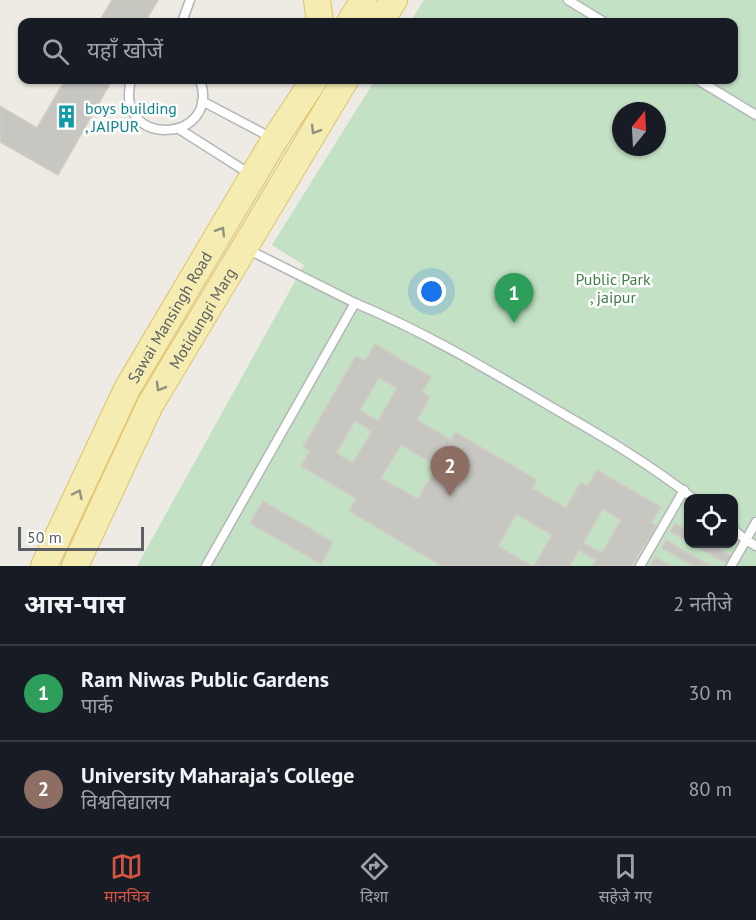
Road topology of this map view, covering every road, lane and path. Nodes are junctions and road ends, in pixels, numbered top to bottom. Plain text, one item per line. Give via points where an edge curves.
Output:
1 (190, 0) edge
2 (316, 0) edge
3 (364, 0) edge
4 (394, 0) edge
5 (567, 0) edge
6 (183, 18) edge
7 (319, 18) edge
8 (353, 18) edge
9 (383, 18) edge
10 (597, 18) edge
11 (131, 84) edge
12 (200, 84) edge
13 (311, 84) edge
14 (343, 84) edge
15 (705, 84) edge
16 (202, 101) junction
17 (756, 115) edge
18 (179, 129) junction
19 (275, 139) junction
20 (253, 176) junction
21 (244, 248) junction
22 (354, 303) junction
23 (684, 490) junction
24 (689, 494) edge
25 (756, 522) edge
26 (738, 533) edge
27 (746, 540) junction
28 (756, 546) edge
29 (44, 566) edge
30 (75, 566) edge
31 (206, 566) edge
32 (640, 566) edge
33 (731, 566) edge

1 - 6 lane
2 - 7 main road
3 - 8 main road
4 - 9 main road
5 - 10 lane
11 - 18 lane via 129,98 135,115 144,124 167,131
12 - 16 lane
13 - 19 main road, Sawai Mansingh Road
14 -> 21 main road, Motidungri Marg
15 - 17 lane
16 - 18 lane via 194,117
16 - 19 lane
18 - 20 lane
19 - 20 main road, Sawai Mansingh Road
29 -> 20 main road, Sawai Mansingh Road via 128,389
21 - 22 lane
21 -> 30 main road, Motidungri Marg via 150,405
22 - 23 lane via 456,351
22 - 31 lane
23 - 24 lane
23 - 32 lane
25 - 27 lane
26 - 27 lane
27 - 28 lane
27 - 33 lane

